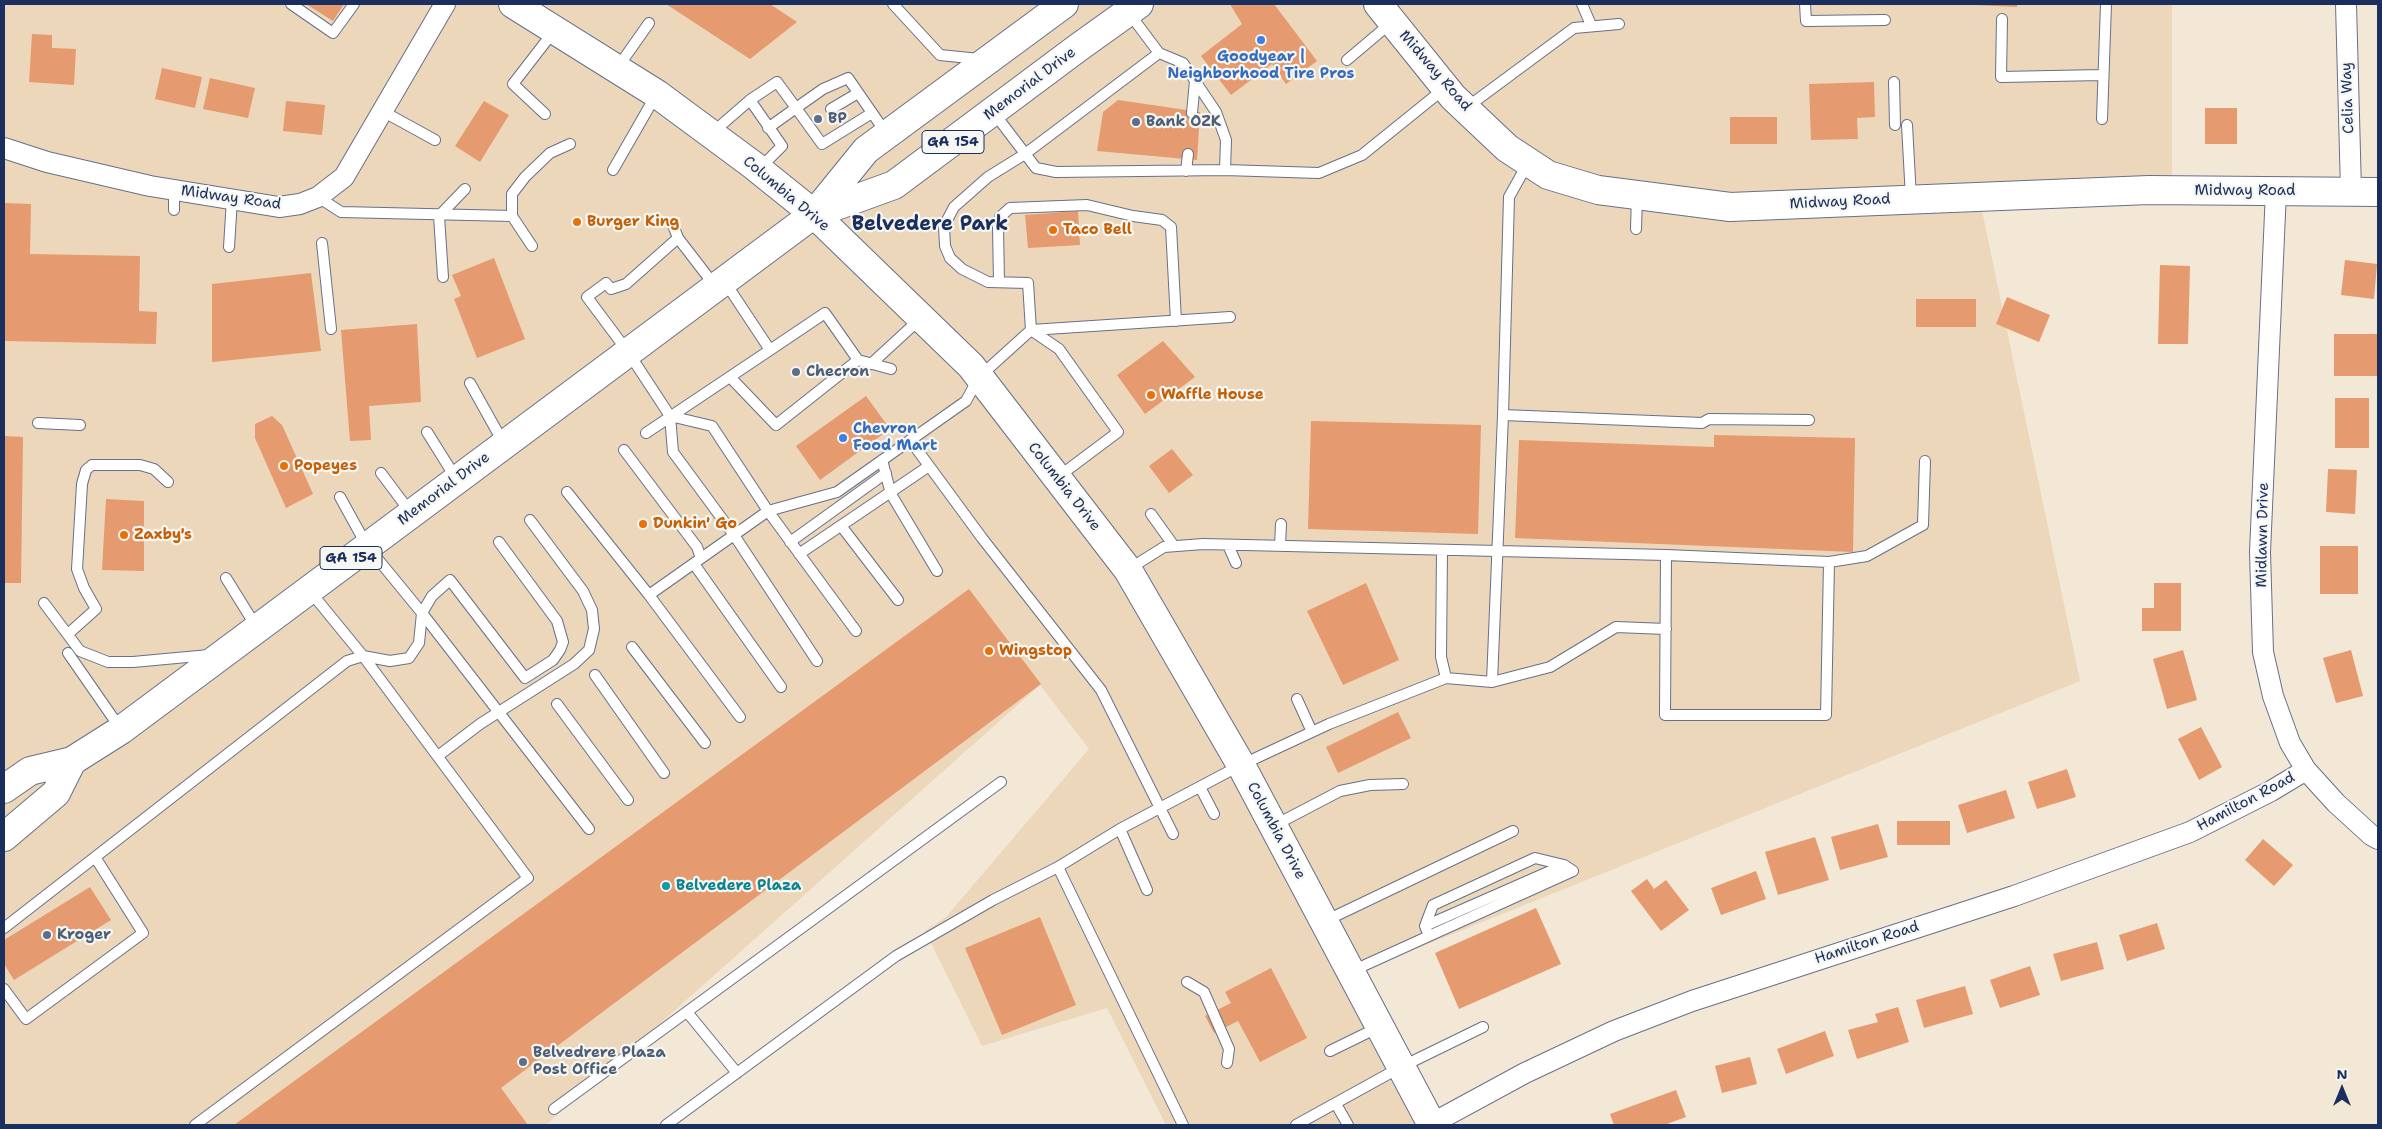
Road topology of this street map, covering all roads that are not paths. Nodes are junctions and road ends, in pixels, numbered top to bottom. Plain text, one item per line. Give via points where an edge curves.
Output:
1 (291, 4) edge
2 (354, 4) edge
3 (445, 4) edge
4 (513, 4) edge
5 (894, 4) edge
6 (1064, 4) edge
7 (1582, 4) edge
8 (1805, 4) edge
9 (2106, 4) edge
10 (2346, 4) edge
11 (1134, 8) edge
12 (1385, 13) edge
13 (2002, 19) dead end
14 (1885, 20) dead end
15 (649, 23) dead end
16 (1619, 24) dead end
17 (1591, 25) junction
18 (555, 30) junction
19 (1159, 53) junction
20 (988, 60) junction
21 (1347, 60) dead end
22 (617, 68) junction
23 (2102, 75) junction
24 (1196, 81) junction
25 (1894, 82) dead end
26 (1446, 88) junction
27 (858, 93) junction
28 (657, 94) junction
29 (750, 100) junction
30 (796, 108) junction
31 (1465, 108) junction
32 (831, 110) dead end
33 (384, 112) junction
34 (994, 112) junction
35 (872, 113) junction
36 (1192, 113) dead end
37 (545, 114) dead end
38 (2102, 119) dead end
39 (1907, 124) dead end
40 (1895, 125) dead end
41 (768, 128) junction
42 (711, 134) junction
43 (887, 135) junction
44 (435, 140) dead end
45 (570, 144) dead end
46 (4, 148) edge
47 (1025, 154) junction
48 (1188, 154) dead end
49 (1528, 162) junction
50 (613, 170) dead end
51 (759, 170) junction
52 (1225, 170) junction
53 (1186, 171) junction
54 (174, 190) junction
55 (465, 190) dead end
56 (2276, 192) junction
57 (2350, 192) junction
58 (2378, 192) edge
59 (1637, 195) junction
60 (318, 197) junction
61 (232, 199) junction
62 (1911, 199) junction
63 (174, 210) dead end
64 (814, 214) junction
65 (439, 216) junction
66 (512, 216) junction
67 (673, 225) dead end
68 (1636, 229) dead end
69 (678, 238) junction
70 (322, 243) dead end
71 (532, 246) dead end
72 (229, 248) dead end
73 (443, 277) dead end
74 (999, 282) junction
75 (720, 284) junction
76 (1230, 317) dead end
77 (921, 318) junction
78 (1176, 321) junction
79 (331, 329) dead end
80 (1031, 330) junction
81 (770, 350) junction
82 (628, 352) junction
83 (858, 360) junction
84 (871, 364) junction
85 (891, 369) dead end
86 (979, 377) junction
87 (731, 378) junction
88 (470, 383) dead end
89 (1503, 415) junction
90 (670, 416) junction
91 (1809, 420) dead end
92 (38, 423) dead end
93 (80, 425) dead end
94 (426, 432) dead end
95 (646, 433) dead end
96 (910, 440) junction
97 (504, 444) junction
98 (624, 450) dead end
99 (882, 460) junction
100 (1925, 461) dead end
101 (929, 466) junction
102 (380, 473) dead end
103 (886, 473) junction
104 (1057, 478) junction
105 (457, 480) junction
106 (168, 482) dead end
107 (567, 492) dead end
108 (891, 494) junction
109 (340, 497) dead end
110 (768, 511) junction
111 (411, 514) junction
112 (1151, 514) dead end
113 (530, 520) dead end
114 (1281, 524) dead end
115 (842, 528) junction
116 (734, 535) junction
117 (499, 542) dead end
118 (790, 542) junction
119 (1228, 544) junction
120 (367, 546) junction
121 (1174, 546) junction
122 (1280, 546) junction
123 (1442, 551) junction
124 (1498, 551) junction
125 (799, 554) junction
126 (1666, 555) junction
127 (698, 561) junction
128 (1236, 562) dead end
129 (1829, 562) junction
130 (1128, 570) junction
131 (937, 571) dead end
132 (226, 578) dead end
133 (308, 590) junction
134 (649, 595) junction
135 (898, 600) dead end
136 (44, 603) dead end
137 (422, 613) junction
138 (257, 628) junction
139 (1666, 629) junction
140 (856, 631) dead end
141 (68, 634) junction
142 (632, 648) dead end
143 (72, 650) junction
144 (222, 654) junction
145 (363, 656) junction
146 (817, 660) dead end
147 (595, 675) dead end
148 (525, 678) junction
149 (1446, 678) junction
150 (1492, 682) junction
151 (781, 687) dead end
152 (534, 689) junction
153 (1297, 699) dead end
154 (557, 704) dead end
155 (499, 712) junction
156 (740, 717) dead end
157 (121, 730) junction
158 (1312, 732) junction
159 (705, 743) dead end
160 (438, 756) junction
161 (72, 761) junction
162 (1241, 765) junction
163 (2306, 770) junction
164 (664, 773) dead end
165 (1001, 782) dead end
166 (1402, 784) dead end
167 (1200, 787) junction
168 (4, 788) edge
169 (628, 800) dead end
170 (1160, 807) junction
171 (1214, 814) dead end
172 (1273, 826) junction
173 (589, 829) dead end
174 (1120, 829) junction
175 (1513, 831) dead end
176 (1173, 834) dead end
177 (4, 837) edge
178 (2378, 839) edge
179 (95, 857) junction
180 (1058, 867) junction
181 (1147, 890) dead end
182 (1324, 922) junction
183 (4, 928) edge
184 (1427, 931) junction
185 (1350, 971) junction
186 (1187, 982) dead end
187 (4, 989) edge
188 (687, 1012) junction
189 (1380, 1026) junction
190 (1483, 1027) dead end
191 (1330, 1051) dead end
192 (1227, 1063) dead end
193 (1401, 1067) junction
194 (737, 1073) junction
195 (1336, 1104) junction
196 (554, 1109) dead end
197 (1431, 1124) edge
198 (195, 1125) edge
199 (666, 1125) edge
200 (1183, 1125) edge
201 (1296, 1125) edge
202 (1348, 1125) edge

1 - 2 lane via 333,33
3 - 33 street, Midway Road
4 - 18 main road, Columbia Drive
5 - 20 lane via 940,55
6 - 20 main road, Memorial Drive / GA 154
7 - 17 lane
8 - 14 lane via 1806,21
9 - 23 lane
10 - 57 street, Celia Way
11 - 19 lane
11 - 34 main road, Memorial Drive / GA 154
12 - 21 lane
12 - 26 main road, Midway Road
13 - 23 lane via 2001,77
15 - 22 lane
16 - 17 lane
17 - 31 lane via 1574,28
18 - 22 main road, Columbia Drive
18 - 37 lane via 513,84
19 - 24 lane via 1184,63
19 - 47 lane
20 - 43 main road, Memorial Drive / GA 154
22 - 28 main road, Columbia Drive
23 - 38 lane
24 - 36 lane
24 - 52 lane via 1216,112 1226,140
25 - 40 lane
26 - 31 main road, Midway Road
26 - 52 lane via 1362,155 1319,173
27 - 30 lane via 848,78
27 - 32 lane
27 - 35 lane
28 - 42 main road, Columbia Drive
28 - 50 lane
29 - 30 lane via 777,82
29 - 41 lane
29 - 42 lane
30 - 35 lane via 810,123 822,144
30 - 41 lane
31 - 49 main road, Midway Road via 1507,148
33 - 44 lane
33 - 60 street, Midway Road via 344,177
34 - 47 lane
34 - 64 main road, Memorial Drive / GA 154 via 894,185
35 - 43 lane
39 - 62 lane
41 - 51 lane via 782,146
42 - 51 main road, Columbia Drive
43 - 64 main road, Memorial Drive / GA 154 via 866,150
45 - 66 lane via 550,153 525,177 512,194
46 - 54 street, Midway Road via 47,162
47 - 53 lane via 1036,168 1056,172
47 - 74 lane via 988,177 954,207 944,226 945,246 950,258 962,270 988,282
48 - 53 lane
49 - 59 main road, Midway Road via 1548,175
49 - 89 lane via 1509,197
51 - 64 main road, Columbia Drive
52 - 53 lane
54 - 61 street, Midway Road
54 - 63 lane
55 - 65 lane
56 - 57 main road, Midway Road
56 - 62 main road, Midway Road via 2149,190
56 - 163 street, Midlawn Drive via 2260,552 2264,652 2273,696 2290,743
57 - 58 main road, Midway Road
59 - 62 main road, Midway Road via 1730,207
59 - 68 lane
60 - 61 street, Midway Road via 300,204 279,206
60 - 65 lane via 341,212
61 - 72 lane
64 - 75 main road, Memorial Drive / GA 154
64 - 77 main road, Columbia Drive
65 - 66 lane
65 - 73 lane
66 - 71 lane
67 - 69 lane
69 - 75 lane
69 - 82 lane via 626,284 611,289 606,283 587,297
70 - 79 lane
74 - 78 lane via 998,228 1000,217 1010,208 1086,204 1162,220 1171,226
74 - 80 lane via 1028,283
75 - 81 lane
75 - 82 main road, Memorial Drive / GA 154
76 - 78 lane
77 - 84 lane
77 - 86 main road, Columbia Drive
78 - 80 lane
80 - 86 lane
80 - 104 lane via 1059,349 1118,432
81 - 83 lane via 825,313
81 - 87 lane
82 - 90 lane
82 - 97 main road, Memorial Drive / GA 154
83 - 84 lane
83 - 87 lane via 776,425
84 - 85 lane
86 - 96 lane via 966,401
86 - 104 main road, Columbia Drive
87 - 90 lane
88 - 97 lane
89 - 91 lane via 1702,423 1709,419
89 - 124 lane
90 - 95 lane
90 - 110 lane via 712,426
90 - 116 lane via 673,452
92 - 93 lane
94 - 105 lane
96 - 99 lane
96 - 101 lane
97 - 105 main road, Memorial Drive / GA 154
98 - 127 lane via 697,547
99 - 103 lane
99 - 110 lane via 837,492
100 - 129 lane via 1923,525 1867,556
101 - 108 lane
101 - 170 lane via 1101,690
102 - 111 lane
103 - 108 lane
103 - 118 lane
104 - 130 main road, Columbia Drive
105 - 111 main road, Memorial Drive / GA 154
106 - 141 lane via 154,469 140,464 92,465 86,470 82,484 77,569 96,609
107 - 134 lane
108 - 115 lane
108 - 131 lane
109 - 120 lane
110 - 116 lane
110 - 118 lane
111 - 120 main road, Memorial Drive / GA 154
112 - 121 lane
113 - 152 lane via 583,591 592,610 594,629 589,650 574,664
114 - 122 lane
115 - 125 lane
115 - 135 lane
116 - 127 lane
116 - 146 lane
117 - 148 lane via 552,612 563,642 552,660
118 - 125 lane
119 - 121 lane
119 - 122 lane
119 - 128 lane
120 - 133 main road, Memorial Drive / GA 154
120 - 137 lane
121 - 130 lane via 1164,547
122 - 123 lane
123 - 124 lane
123 - 149 lane via 1441,657
124 - 126 lane
124 - 150 lane
125 - 140 lane
126 - 129 lane
126 - 139 lane
127 - 134 lane
127 - 151 lane
129 - 139 lane via 1826,715 1665,715
130 - 162 main road, Columbia Drive
132 - 138 lane
133 - 138 main road, Memorial Drive / GA 154
133 - 145 lane
134 - 156 lane
136 - 141 lane
137 - 145 lane via 419,643 409,658 390,661
137 - 148 lane via 432,596 450,580
137 - 155 lane
138 - 144 main road, Memorial Drive / GA 154
139 - 150 lane via 1616,628 1550,667
141 - 143 lane
142 - 159 lane
143 - 144 lane via 108,662
143 - 157 lane
144 - 157 main road, Memorial Drive / GA 154
145 - 160 lane
145 - 179 lane via 347,661
147 - 164 lane
148 - 152 lane
149 - 150 lane
149 - 158 lane
152 - 155 lane
153 - 158 lane
154 - 169 lane
155 - 160 lane
155 - 173 lane
157 - 161 main road, Memorial Drive / GA 154
158 - 162 lane
160 - 198 lane via 528,878
161 - 168 main road, Memorial Drive / GA 154 via 30,771
161 - 177 main road via 56,793
162 - 167 lane
162 - 172 main road, Columbia Drive
163 - 178 street, Midlawn Drive via 2336,803
163 - 197 street, Hamilton Road via 2190,832 2014,896 1692,1000 1614,1031
165 - 188 lane
166 - 172 lane via 1370,785 1340,791
167 - 170 lane
167 - 171 lane
170 - 174 lane
170 - 176 lane
172 - 182 main road, Columbia Drive
174 - 180 lane
174 - 181 lane
175 - 182 lane
179 - 183 lane
179 - 187 lane via 143,933 26,1019
180 - 194 lane via 896,956
180 - 200 lane
182 - 185 main road, Columbia Drive
184 - 184 lane via 1568,868 1534,858 1434,905
184 - 185 lane
185 - 189 main road, Columbia Drive
186 - 192 lane via 1204,992 1229,1049
188 - 194 lane
188 - 196 lane
189 - 191 lane
189 - 193 main road, Columbia Drive
190 - 193 lane
193 - 195 lane
193 - 197 main road, Columbia Drive
194 - 199 lane
195 - 201 lane
195 - 202 lane

